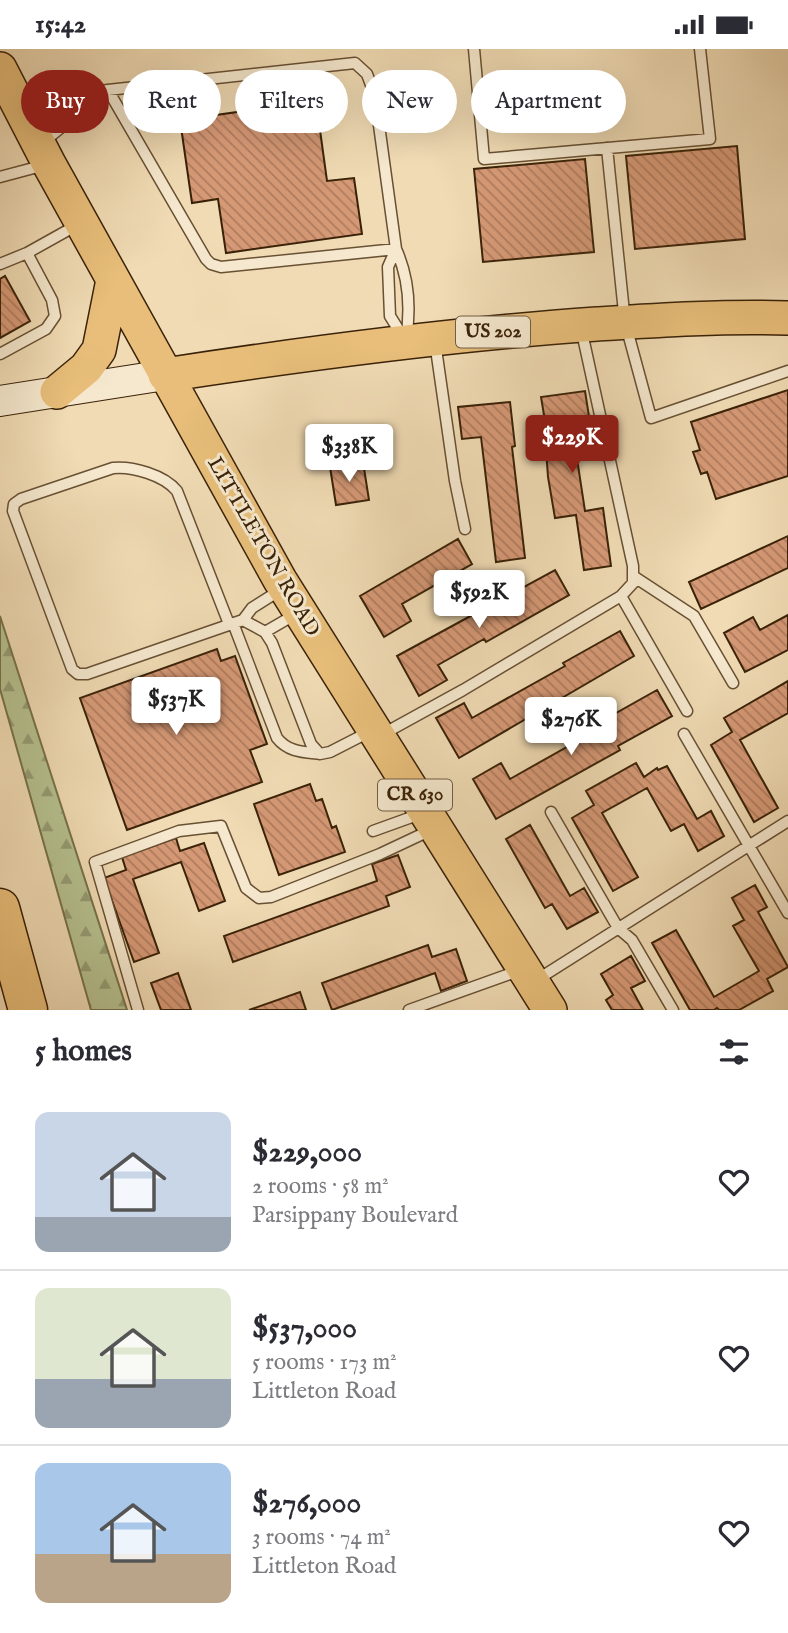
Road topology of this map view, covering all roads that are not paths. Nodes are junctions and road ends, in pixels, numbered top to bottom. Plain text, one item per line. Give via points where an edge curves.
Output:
1 (474, 49) edge
2 (700, 49) edge
3 (0, 69) edge
4 (109, 90) edge
5 (109, 92) edge
6 (18, 104) junction
7 (21, 104) edge
8 (66, 133) edge
9 (607, 148) junction
10 (44, 155) junction
11 (0, 177) edge
12 (81, 222) junction
13 (396, 249) junction
14 (27, 253) junction
15 (0, 264) edge
16 (113, 280) junction
17 (788, 318) edge
18 (625, 322) junction
19 (580, 325) junction
20 (420, 341) junction
21 (0, 354) edge
22 (788, 371) edge
23 (165, 375) junction
24 (57, 392) junction
25 (0, 401) edge
26 (465, 529) dead end
27 (633, 576) junction
28 (621, 596) junction
29 (292, 599) junction
30 (235, 622) junction
31 (265, 632) junction
32 (733, 683) dead end
33 (687, 711) dead end
34 (376, 733) junction
35 (684, 734) dead end
36 (320, 754) junction
37 (551, 812) dead end
38 (431, 819) junction
39 (788, 821) edge
40 (373, 831) dead end
41 (747, 846) junction
42 (0, 908) edge
43 (788, 913) edge
44 (618, 927) junction
45 (529, 976) junction
46 (28, 1010) edge
47 (138, 1010) edge
48 (409, 1010) edge
49 (550, 1010) edge
50 (673, 1010) edge

1 - 9 lane via 484,159
2 - 9 lane via 710,139
3 - 6 main road, LITTLETON ROAD
4 - 13 lane via 355,64 367,74 375,96
5 - 13 lane via 211,264 221,267
6 - 7 lane
6 - 10 main road, LITTLETON ROAD
8 - 10 lane
9 - 18 lane
10 - 11 lane
10 - 12 main road, LITTLETON ROAD
12 - 14 lane
12 - 16 main road, LITTLETON ROAD
13 - 20 lane
13 - 20 lane via 388,267 390,316
14 - 15 lane
14 - 21 lane via 56,310 51,325
16 - 23 main road, LITTLETON ROAD
16 - 24 main road via 99,349 86,368
17 - 18 main road, US 202 via 724,316
18 - 19 main road, US 202
18 - 22 lane via 651,418
19 - 20 main road, US 202
19 - 27 lane
20 - 23 main road, US 202
20 - 26 lane
23 - 24 main road
23 - 29 main road, LITTLETON ROAD / CR 630
24 - 25 main road
27 - 28 lane via 633,583
27 - 32 lane via 694,616
28 - 33 lane
28 - 34 lane via 463,690
29 - 30 lane via 252,608
29 - 31 lane
29 - 34 main road, LITTLETON ROAD / CR 630
30 - 30 lane via 78,674 72,669 13,511 14,503 121,467 172,485
30 - 31 lane
30 - 36 lane via 277,738 291,750
31 - 36 lane via 311,744
34 - 36 lane
34 - 38 main road, LITTLETON ROAD / CR 630
35 - 41 lane
37 - 44 lane
38 - 40 lane
38 - 45 main road, LITTLETON ROAD / CR 630
38 - 47 lane via 380,854 271,897 259,898 246,888 220,826 179,831 95,862
39 - 41 lane
41 - 43 lane
41 - 44 lane
42 - 46 highway
44 - 45 lane
44 - 50 lane via 632,940
45 - 48 lane
45 - 49 main road, LITTLETON ROAD / CR 630

